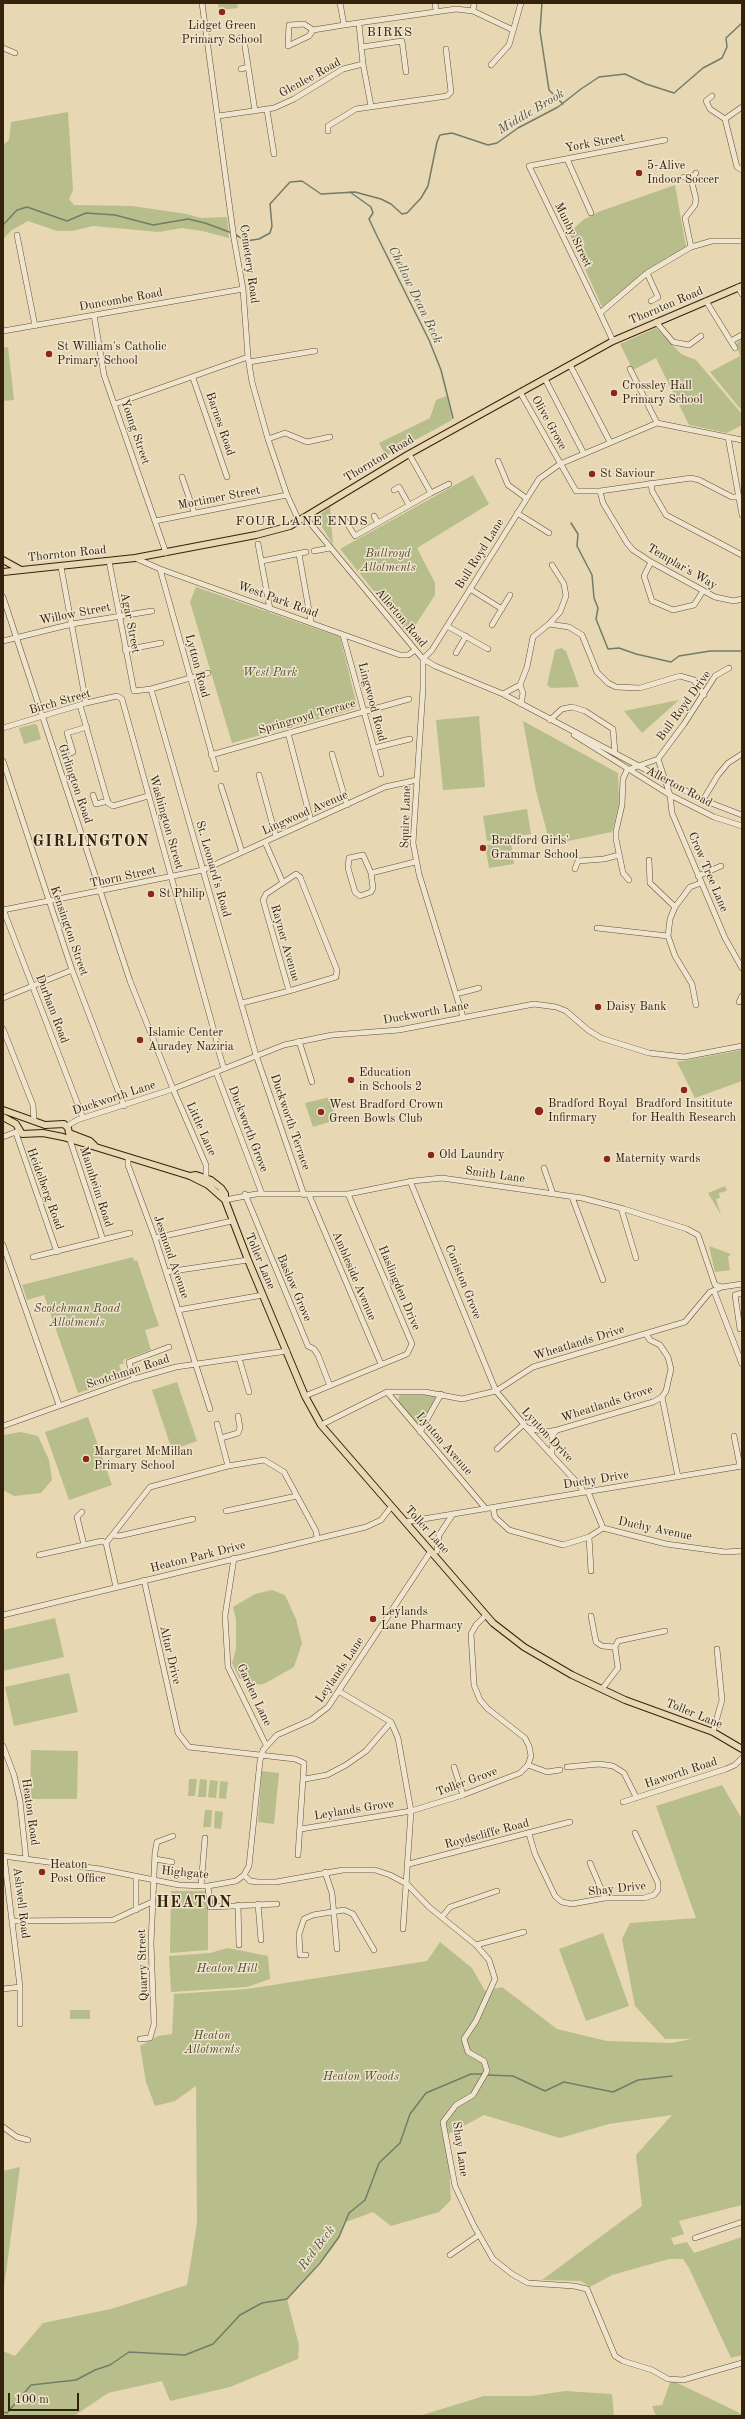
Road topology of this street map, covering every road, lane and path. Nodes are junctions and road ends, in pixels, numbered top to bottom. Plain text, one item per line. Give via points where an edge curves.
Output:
1 (202, 3) edge
2 (340, 3) edge
3 (435, 3) edge
4 (474, 3) edge
5 (521, 3) edge
6 (436, 10) junction
7 (473, 11) junction
8 (359, 24) junction
9 (344, 25) junction
10 (313, 30) junction
11 (513, 30) junction
12 (240, 38) dead end
13 (362, 47) junction
14 (3, 48) edge
15 (446, 49) dead end
16 (15, 53) dead end
17 (363, 64) junction
18 (491, 65) dead end
19 (248, 67) junction
20 (241, 69) dead end
21 (406, 72) dead end
22 (712, 96) dead end
23 (371, 106) junction
24 (742, 108) edge
25 (267, 110) junction
26 (255, 111) junction
27 (218, 116) junction
28 (725, 119) junction
29 (328, 131) dead end
30 (665, 140) dead end
31 (274, 154) dead end
32 (567, 158) junction
33 (529, 166) joint
34 (742, 170) edge
35 (696, 173) dead end
36 (684, 177) dead end
37 (691, 179) junction
38 (591, 213) dead end
39 (17, 235) dead end
40 (742, 241) edge
41 (691, 247) junction
42 (648, 273) junction
43 (740, 287) edge
44 (243, 289) junction
45 (742, 294) edge
46 (651, 301) dead end
47 (706, 301) junction
48 (600, 313) junction
49 (94, 315) junction
50 (656, 322) junction
51 (35, 326) junction
52 (3, 332) edge
53 (742, 335) edge
54 (701, 336) dead end
55 (731, 340) junction
56 (613, 342) junction
57 (735, 348) dead end
58 (315, 351) dead end
59 (248, 360) junction
60 (570, 365) junction
61 (630, 369) dead end
62 (193, 378) junction
63 (545, 379) junction
64 (520, 392) junction
65 (115, 404) junction
66 (657, 423) junction
67 (330, 437) dead end
68 (728, 437) junction
69 (268, 439) junction
70 (742, 440) edge
71 (610, 442) junction
72 (409, 454) junction
73 (584, 454) junction
74 (498, 461) dead end
75 (560, 464) junction
76 (227, 477) dead end
77 (182, 478) dead end
78 (651, 483) junction
79 (449, 484) dead end
80 (394, 490) dead end
81 (600, 491) junction
82 (431, 493) junction
83 (287, 495) junction
84 (738, 497) junction
85 (526, 498) junction
86 (409, 505) junction
87 (194, 512) junction
88 (517, 513) junction
89 (742, 515) edge
90 (374, 516) dead end
91 (302, 520) junction
92 (345, 520) dead end
93 (155, 521) junction
94 (378, 523) junction
95 (549, 533) dead end
96 (258, 544) dead end
97 (330, 548) junction
98 (314, 551) dead end
99 (306, 552) dead end
100 (166, 553) junction
101 (299, 554) junction
102 (742, 555) edge
103 (136, 558) junction
104 (3, 560) edge
105 (108, 561) junction
106 (262, 561) junction
107 (651, 562) junction
108 (552, 565) dead end
109 (61, 567) junction
110 (160, 569) junction
111 (21, 570) junction
112 (3, 572) edge
113 (470, 589) junction
114 (703, 591) junction
115 (510, 595) dead end
116 (3, 597) edge
117 (742, 599) edge
118 (270, 608) junction
119 (502, 609) junction
120 (152, 611) dead end
121 (119, 616) junction
122 (311, 622) junction
123 (72, 624) junction
124 (549, 624) junction
125 (492, 625) dead end
126 (447, 626) junction
127 (343, 635) junction
128 (466, 636) junction
129 (16, 638) junction
130 (3, 641) edge
131 (161, 643) dead end
132 (488, 649) dead end
133 (125, 650) junction
134 (414, 650) junction
135 (456, 652) dead end
136 (423, 659) junction
137 (729, 668) dead end
138 (208, 673) dead end
139 (190, 678) junction
140 (520, 685) junction
141 (151, 689) junction
142 (503, 694) junction
143 (704, 696) junction
144 (122, 698) joint
145 (409, 699) dead end
146 (86, 704) junction
147 (521, 704) junction
148 (80, 705) junction
149 (364, 711) junction
150 (42, 718) junction
151 (550, 720) junction
152 (87, 726) junction
153 (3, 728) edge
154 (288, 733) junction
155 (410, 739) dead end
156 (374, 748) junction
157 (615, 753) junction
158 (332, 754) dead end
159 (742, 754) edge
160 (66, 755) dead end
161 (211, 755) junction
162 (658, 759) junction
163 (3, 761) edge
164 (637, 765) junction
165 (216, 769) dead end
166 (627, 770) junction
167 (381, 774) dead end
168 (259, 775) dead end
169 (417, 780) junction
170 (665, 780) junction
171 (221, 786) dead end
172 (93, 795) dead end
173 (670, 795) junction
174 (148, 796) junction
175 (703, 800) junction
176 (108, 802) junction
177 (347, 805) junction
178 (742, 815) edge
179 (311, 821) junction
180 (742, 826) edge
181 (276, 837) junction
182 (265, 842) junction
183 (242, 852) junction
184 (619, 855) junction
185 (573, 858) dead end
186 (649, 860) dead end
187 (578, 861) junction
188 (415, 862) junction
189 (720, 866) dead end
190 (575, 869) dead end
191 (203, 870) junction
192 (371, 873) junction
193 (623, 873) junction
194 (616, 876) dead end
195 (698, 876) junction
196 (171, 877) junction
197 (629, 880) dead end
198 (283, 883) junction
199 (701, 883) junction
200 (101, 892) junction
201 (48, 902) junction
202 (676, 907) junction
203 (3, 909) edge
204 (597, 928) dead end
205 (668, 936) junction
206 (742, 968) edge
207 (72, 970) junction
208 (33, 987) junction
209 (479, 988) dead end
210 (289, 991) junction
211 (460, 992) dead end
212 (742, 996) edge
213 (3, 998) edge
214 (739, 1002) dead end
215 (242, 1003) junction
216 (696, 1005) dead end
217 (464, 1017) junction
218 (3, 1029) edge
219 (299, 1041) junction
220 (217, 1042) dead end
221 (742, 1046) edge
222 (218, 1049) dead end
223 (256, 1055) junction
224 (224, 1069) junction
225 (216, 1072) junction
226 (312, 1082) dead end
227 (173, 1089) junction
228 (124, 1106) junction
229 (3, 1110) edge
230 (3, 1117) edge
231 (26, 1118) junction
232 (82, 1118) junction
233 (34, 1121) junction
234 (16, 1124) junction
235 (67, 1126) junction
236 (17, 1132) junction
237 (69, 1136) junction
238 (3, 1137) edge
239 (128, 1157) junction
240 (544, 1168) dead end
241 (190, 1176) junction
242 (206, 1178) junction
243 (410, 1181) junction
244 (200, 1182) junction
245 (245, 1194) junction
246 (262, 1194) junction
247 (348, 1194) junction
248 (554, 1194) junction
249 (307, 1195) junction
250 (572, 1197) junction
251 (225, 1200) junction
252 (621, 1208) junction
253 (232, 1221) junction
254 (130, 1233) dead end
255 (155, 1238) junction
256 (103, 1240) junction
257 (3, 1244) edge
258 (57, 1252) junction
259 (33, 1257) dead end
260 (636, 1258) dead end
261 (248, 1260) junction
262 (166, 1272) junction
263 (603, 1280) dead end
264 (742, 1284) edge
265 (722, 1287) junction
266 (714, 1290) junction
267 (742, 1294) edge
268 (263, 1295) junction
269 (178, 1310) junction
270 (742, 1329) edge
271 (646, 1334) junction
272 (169, 1347) dead end
273 (287, 1351) junction
274 (740, 1354) edge
275 (239, 1358) junction
276 (381, 1364) junction
277 (742, 1364) edge
278 (196, 1365) junction
279 (134, 1379) junction
280 (330, 1386) junction
281 (496, 1391) junction
282 (248, 1392) dead end
283 (387, 1392) junction
284 (441, 1394) junction
285 (305, 1396) junction
286 (662, 1397) junction
287 (59, 1405) junction
288 (210, 1409) dead end
289 (238, 1416) dead end
290 (217, 1424) dead end
291 (321, 1425) junction
292 (3, 1426) edge
293 (525, 1426) junction
294 (557, 1430) junction
295 (420, 1432) junction
296 (734, 1436) dead end
297 (221, 1438) junction
298 (497, 1449) dead end
299 (552, 1454) junction
300 (228, 1466) junction
301 (741, 1466) edge
302 (678, 1477) junction
303 (585, 1492) junction
304 (297, 1496) junction
305 (391, 1507) junction
306 (493, 1508) junction
307 (486, 1509) junction
308 (226, 1511) dead end
309 (82, 1512) dead end
310 (453, 1514) junction
311 (193, 1519) dead end
312 (405, 1522) junction
313 (603, 1528) junction
314 (114, 1535) junction
315 (589, 1537) junction
316 (317, 1538) junction
317 (106, 1543) junction
318 (84, 1545) junction
319 (434, 1551) junction
320 (742, 1551) edge
321 (39, 1555) dead end
322 (234, 1558) junction
323 (591, 1572) dead end
324 (144, 1580) junction
325 (116, 1587) junction
326 (3, 1615) edge
327 (486, 1615) junction
328 (591, 1616) dead end
329 (665, 1631) dead end
330 (615, 1647) junction
331 (718, 1649) dead end
332 (602, 1689) junction
333 (340, 1692) junction
334 (391, 1722) junction
335 (713, 1732) junction
336 (266, 1745) junction
337 (3, 1746) edge
338 (742, 1749) edge
339 (261, 1755) junction
340 (742, 1758) edge
341 (528, 1766) junction
342 (454, 1767) dead end
343 (566, 1767) dead end
344 (560, 1770) dead end
345 (305, 1778) junction
346 (463, 1795) junction
347 (636, 1798) junction
348 (622, 1802) dead end
349 (411, 1812) junction
350 (570, 1822) dead end
351 (301, 1829) junction
352 (635, 1833) dead end
353 (529, 1834) junction
354 (173, 1836) dead end
355 (205, 1838) dead end
356 (298, 1855) dead end
357 (4, 1856) edge
358 (26, 1858) junction
359 (155, 1859) junction
360 (172, 1862) dead end
361 (590, 1863) dead end
362 (409, 1864) junction
363 (325, 1872) junction
364 (244, 1875) junction
365 (136, 1877) junction
366 (152, 1880) junction
367 (407, 1884) junction
368 (201, 1886) junction
369 (208, 1886) junction
370 (497, 1892) dead end
371 (605, 1898) junction
372 (152, 1902) junction
373 (258, 1904) junction
374 (277, 1904) dead end
375 (238, 1905) junction
376 (136, 1910) junction
377 (334, 1911) junction
378 (442, 1917) junction
379 (14, 1921) junction
380 (403, 1929) dead end
381 (524, 1932) dead end
382 (261, 1940) dead end
383 (239, 1945) dead end
384 (476, 1945) junction
385 (337, 1949) dead end
386 (374, 1950) dead end
387 (306, 1955) dead end
388 (20, 1987) junction
389 (3, 1989) edge
390 (20, 2024) dead end
391 (140, 2039) dead end
392 (3, 2127) edge
393 (28, 2140) dead end
394 (742, 2222) edge
395 (479, 2235) junction
396 (695, 2238) dead end
397 (450, 2254) dead end
398 (742, 2363) edge

1 - 27 street, Cemetery Road
2 - 9 street
3 - 6 street
4 - 7 street
5 - 11 street
6 - 7 street
6 - 8 street
7 - 11 street
8 - 9 street
8 - 13 street
9 - 10 street
10 - 10 street via 304,24 289,25 288,46 309,36
11 - 18 street via 509,45
12 - 19 street via 244,40
13 - 17 street
13 - 21 street via 402,41
14 - 16 street
15 - 23 street via 451,92 447,96 388,106
17 - 23 street
17 - 25 street, Glenlee Road via 343,69 294,99
19 - 20 street
19 - 26 street
22 - 28 street via 706,101 710,109
23 - 29 street via 344,115 328,126
24 - 28 street
25 - 26 street, Glenlee Road
25 - 31 street
26 - 27 street, Glenlee Road
27 - 44 street, Cemetery Road
28 - 34 street via 737,167
30 - 32 street, York Street
32 - 33 street, York Street
32 - 38 street
33 - 48 street, Munby Street
35 - 37 street
36 - 37 street
37 - 41 street via 696,199 695,205 685,218
39 - 51 street
40 - 41 street via 712,241
41 - 42 street
42 - 46 street via 658,297
42 - 48 street
43 - 45 street
43 - 47 main road, Thornton Road
44 - 49 street, Duncombe Road
44 - 59 street, Cemetery Road
47 - 50 main road, Thornton Road
47 - 55 street
48 - 56 street, Munby Street
49 - 51 street, Duncombe Road
49 - 65 street, Young Street via 104,375
50 - 54 street via 673,342 689,345
50 - 56 main road, Thornton Road
51 - 52 street, Duncombe Road
53 - 55 street
55 - 57 street
56 - 60 main road, Thornton Road
58 - 59 street
59 - 62 street
59 - 69 street, Cemetery Road via 255,396
60 - 63 main road, Thornton Road
60 - 71 street
61 - 66 street
62 - 65 street
62 - 76 street, Barnes Road
63 - 64 main road, Thornton Road
63 - 73 street
64 - 72 main road, Thornton Road
64 - 75 street, Olive Grove
65 - 93 street, Young Street
66 - 68 street
66 - 71 street, Bull Royd Lane
67 - 69 street via 307,442 285,433
68 - 70 street
68 - 84 street
69 - 83 street, Cemetery Road
71 - 73 street, Bull Royd Lane
72 - 82 street
72 - 91 main road, Thornton Road
73 - 75 street, Bull Royd Lane
74 - 85 street via 508,485
75 - 81 street, Olive Grove via 575,491
75 - 85 street, Bull Royd Lane via 539,479
77 - 87 street
78 - 81 street
78 - 84 street via 691,478 732,497
78 - 102 street via 652,491 666,515
79 - 82 street
80 - 86 street via 399,487
81 - 107 street, Templar's Way via 603,503 627,543
82 - 86 street
83 - 87 street, Mortimer Street
83 - 91 street, Cemetery Road
84 - 89 street
85 - 88 street, Bull Royd Lane
86 - 94 street
87 - 93 street, Mortimer Street
88 - 95 street
88 - 113 street, Bull Royd Lane
90 - 94 street
91 - 97 street, Allerton Road
91 - 100 main road, Thornton Road via 278,530
92 - 94 street via 354,536
93 - 100 street, Young Street
96 - 106 street
97 - 98 street
97 - 134 street, Allerton Road
99 - 101 street
100 - 103 main road, Thornton Road
101 - 106 street
101 - 122 street
103 - 105 main road, Thornton Road
103 - 110 street, West Park Road
104 - 111 main road
105 - 109 main road, Thornton Road
105 - 121 street, Agar Street
106 - 118 street
107 - 114 street, Templar's Way
107 - 114 street via 644,576 652,601 673,610 694,605
108 - 124 street via 564,584 566,596 560,612
109 - 111 main road, Thornton Road
109 - 123 street
110 - 118 street, West Park Road
110 - 139 street, Lytton Road
111 - 112 main road, Thornton Road
113 - 119 street
113 - 126 street, Bull Royd Lane
114 - 117 street, Templar's Way via 724,601
115 - 119 street
116 - 129 street, Girlington Road
118 - 122 street, West Park Road
119 - 125 street
120 - 121 street, Willow Street
121 - 123 street, Willow Street
121 - 133 street, Agar Street
122 - 127 street, West Park Road
123 - 129 street, Willow Street
123 - 146 street
124 - 140 street via 533,637 527,667
124 - 143 street via 569,627 582,635 597,672 616,687 640,688 680,676 694,680
126 - 128 street
126 - 136 street, Bull Royd Lane
127 - 134 street, West Park Road via 400,655 408,655
127 - 149 street, Lingwood Road
128 - 132 street
128 - 135 street
129 - 130 street, Willow Street
129 - 150 street, Girlington Road
131 - 133 street
133 - 141 street, Agar Street via 132,688 137,692
134 - 136 street, Allerton Road
136 - 142 street, Allerton Road
136 - 169 street, Squire Lane
137 - 143 street, Bull Royd Drive via 715,676
138 - 139 street
139 - 141 street
139 - 161 street, Lytton Road
140 - 142 street
140 - 147 street via 523,693
141 - 191 street, St. Leonard's Road
142 - 147 street, Allerton Road
143 - 162 street, Bull Royd Drive
144 - 146 street, Birch Street via 117,696
144 - 174 street, Washington Street
145 - 149 street, Springroyd Terrace
146 - 148 street, Birch Street
147 - 151 street, Allerton Road
148 - 150 street, Birch Street
148 - 152 street
149 - 154 street, Springroyd Terrace
149 - 156 street, Lingwood Road
150 - 153 street, Birch Street
150 - 200 street, Girlington Road
151 - 157 street, Allerton Road
151 - 157 street via 562,710 572,707 585,711 613,729
151 - 166 street, Allerton Road
152 - 160 street via 67,733 73,752
152 - 176 street
154 - 161 street, Springroyd Terrace
154 - 179 street
155 - 156 street
156 - 167 street, Lingwood Road
157 - 164 street, Allerton Road
158 - 177 street
159 - 175 street via 728,763
161 - 165 street, Lytton Road
162 - 164 street, Bull Royd Drive
162 - 170 street, Bull Royd Drive
163 - 201 street, Kensington Street
164 - 166 street, Bull Royd Drive
164 - 170 street, Allerton Road
166 - 173 street, Allerton Road
166 - 184 street via 623,779 622,805 616,831
168 - 181 street
169 - 177 street, Lingwood Avenue via 385,787
169 - 188 street, Squire Lane via 412,843
170 - 173 street, Crow Tree Lane
170 - 175 street, Allerton Road
171 - 183 street
172 - 176 street via 96,804
173 - 180 street, Allerton Road via 714,817
173 - 195 street, Crow Tree Lane via 672,812
174 - 176 street via 113,806
174 - 196 street, Washington Street
175 - 178 street, Allerton Road
177 - 179 street, Lingwood Avenue
179 - 181 street, Lingwood Avenue
181 - 182 street, Lingwood Avenue
182 - 183 street, Lingwood Avenue
182 - 198 street
183 - 191 street, Lingwood Avenue
184 - 187 street
184 - 193 street
185 - 187 street
186 - 202 street via 650,883
187 - 190 street
188 - 192 street
188 - 217 street, Squire Lane
189 - 195 street
191 - 196 street, Thorn Street
191 - 215 street, St. Leonard's Road
192 - 192 street via 373,888 371,892 360,896 355,892 348,868 350,858 363,855
193 - 194 street
193 - 197 street
195 - 199 street, Crow Tree Lane
196 - 200 street, Thorn Street
196 - 220 street, Washington Street
198 - 210 street, Rayner Avenue via 266,894 263,900
198 - 210 street, Rayner Avenue via 296,874 300,878 338,970 336,977
199 - 202 street via 690,887
199 - 206 street, Crow Tree Lane via 725,938
200 - 201 street, Thorn Street
200 - 227 street, Girlington Road via 130,981
201 - 203 street, Thorn Street
201 - 207 street, Kensington Street
202 - 205 street via 670,919
203 - 208 street, Durham Road
204 - 205 street
205 - 216 street via 674,956 692,984
207 - 208 street
207 - 228 street, Kensington Street
208 - 213 street
208 - 232 street, Durham Road
209 - 211 street
210 - 215 street
212 - 214 street
215 - 223 street, St. Leonard's Road
217 - 219 street, Duckworth Lane via 399,1030 332,1035
217 - 221 street, Duckworth Lane via 520,1006 546,1004 566,1011 601,1038 649,1053 684,1057
218 - 233 street via 33,1105
219 - 223 street, Duckworth Lane
219 - 226 street
222 - 224 street
223 - 224 street, Duckworth Lane
223 - 249 street, Duckworth Terrace
224 - 225 street, Duckworth Lane
225 - 227 street, Duckworth Lane
225 - 246 street, Duckworth Grove
227 - 228 street, Duckworth Lane
227 - 242 street, Little Lane via 206,1165
228 - 232 street, Duckworth Lane
229 - 231 main road
230 - 234 main road
231 - 233 main road
231 - 234 main road via 18,1120
232 - 235 street, Duckworth Lane
233 - 235 main road via 45,1125 60,1123
234 - 236 main road
235 - 237 main road
236 - 237 main road
236 - 238 street
236 - 258 street, Heidelberg Road
237 - 239 main road, Toller Lane via 90,1141 94,1146
237 - 256 street, Mannheim Road
239 - 241 main road, Toller Lane
239 - 255 street, Jesmond Avenue via 128,1165
240 - 248 street
241 - 242 main road, Toller Lane
241 - 244 main road, Toller Lane
242 - 244 main road
242 - 251 main road, Toller Lane via 221,1188
243 - 247 street, Smith Lane
243 - 248 street, Smith Lane via 442,1178
243 - 281 street, Coniston Grove
244 - 251 main road, Toller Lane
245 - 246 street, Smith Lane
245 - 251 street, Smith Lane
245 - 280 street, Baslow Grove via 308,1346 318,1355
246 - 249 street, Smith Lane
247 - 249 street, Smith Lane
247 - 276 street, Haslingden Drive via 412,1344 407,1354
248 - 250 street, Smith Lane
249 - 276 street, Ambleside Avenue
250 - 252 street, Smith Lane
250 - 263 street
251 - 253 main road, Toller Lane
252 - 260 street
252 - 265 street, Smith Lane via 687,1229 698,1235 715,1285
253 - 255 street
253 - 261 main road, Toller Lane
254 - 256 street
255 - 262 street, Jesmond Avenue
256 - 258 street
257 - 287 street
258 - 259 street
261 - 262 street
261 - 268 main road, Toller Lane
262 - 269 street, Jesmond Avenue
264 - 265 street, Wheatlands Drive
265 - 266 street, Wheatlands Drive
266 - 271 street, Wheatlands Drive via 686,1322
266 - 274 street
267 - 270 street via 734,1295
268 - 269 street
268 - 273 main road, Toller Lane
269 - 278 street, Jesmond Avenue
271 - 281 street, Wheatlands Drive via 532,1367
271 - 286 street via 650,1340 660,1345 669,1363 670,1378
272 - 279 street via 129,1362
273 - 275 street, Scotchman Road
273 - 285 main road, Toller Lane
274 - 277 street
275 - 278 street, Scotchman Road
275 - 282 street
276 - 280 street, Haslingden Drive
278 - 279 street, Scotchman Road via 176,1367
278 - 288 street, Jesmond Avenue
279 - 287 street, Scotchman Road
280 - 285 street, Haslingden Drive
281 - 284 street, Wheatlands Drive via 462,1399
281 - 293 street, Lynton Drive
283 - 284 street, Wheatlands Drive
283 - 291 street, Wheatlands Drive
283 - 295 street, Lynton Avenue
284 - 295 street
285 - 291 main road, Toller Lane
286 - 294 street, Wheatlands Grove via 653,1402
286 - 302 street
287 - 292 street, Scotchman Road
289 - 297 street via 238,1434
290 - 297 street
291 - 305 main road, Toller Lane
293 - 294 street, Wheatlands Grove via 546,1432
293 - 298 street
293 - 299 street, Lynton Drive
294 - 299 street, Wheatlands Grove via 552,1435
295 - 307 street, Lynton Avenue
296 - 301 street
297 - 300 street
299 - 303 street, Lynton Drive
300 - 304 street via 264,1460 284,1472
300 - 314 street via 150,1487
301 - 302 street, Duchy Drive
302 - 303 street, Duchy Drive
303 - 306 street, Duchy Drive
303 - 313 street, Duchy Avenue
304 - 308 street
304 - 316 street via 316,1531
305 - 312 main road, Toller Lane
305 - 316 street, Heaton Park Drive via 381,1520 366,1527
306 - 307 street, Duchy Drive
306 - 315 street via 495,1518 500,1524 521,1534 563,1545
307 - 310 street, Duchy Drive
309 - 318 street via 77,1517
310 - 312 street, Duchy Drive
310 - 319 street via 439,1535
311 - 314 street
312 - 319 main road, Toller Lane
313 - 315 street
313 - 320 street, Duchy Avenue via 666,1544 725,1552
314 - 317 street
315 - 323 street
316 - 322 street, Heaton Park Drive
317 - 318 street via 102,1541
317 - 325 street
318 - 321 street
319 - 327 main road, Toller Lane
319 - 333 street, Leylands Lane
322 - 324 street, Heaton Park Drive
322 - 336 street, Garden Lane via 225,1616 228,1668
324 - 325 street, Heaton Park Drive
324 - 339 street, Altar Drive via 178,1733 190,1747
325 - 326 street, Heaton Park Drive
327 - 332 main road, Toller Lane via 524,1647
327 - 341 street via 471,1634 474,1685 480,1700 488,1709 525,1738 531,1756
328 - 330 street via 596,1642 602,1646
329 - 330 street via 618,1640
330 - 332 street via 618,1668
331 - 335 street via 722,1700
332 - 335 main road, Toller Lane
333 - 334 street
333 - 336 street, Leylands Lane via 318,1716 277,1735
334 - 345 street via 366,1751 346,1765 327,1775
334 - 349 street via 398,1738
335 - 338 main road, Toller Lane
336 - 339 street, Leylands Lane
337 - 358 street, Heaton Road via 20,1801
339 - 345 street via 295,1759 304,1763
339 - 364 street, Leylands Lane via 249,1866
340 - 347 street, Haworth Road via 726,1769
341 - 344 street via 547,1772
341 - 346 street, Toller Grove via 520,1773
342 - 346 street
343 - 347 street via 599,1764 613,1766 624,1773
345 - 351 street
346 - 349 street, Toller Grove
347 - 348 street, Haworth Road
349 - 351 street, Leylands Grove
349 - 362 street
350 - 353 street, Roydscliffe Road
351 - 356 street
352 - 371 street, Shay Drive via 658,1883 658,1890 654,1895 644,1898
353 - 362 street, Roydscliffe Road
353 - 371 street, Shay Drive via 538,1861 555,1896 562,1902 572,1904
354 - 359 street, Quarry Street via 157,1842
355 - 368 street
357 - 358 street, Highgate
357 - 379 street, Ashwell Road
358 - 365 street, Highgate
359 - 360 street
359 - 366 street, Quarry Street
361 - 371 street
362 - 367 street
363 - 364 street via 276,1882 250,1881
363 - 367 street via 374,1870
363 - 377 street via 332,1893
364 - 369 street, Highgate via 228,1884
365 - 366 street, Highgate
365 - 376 street
366 - 368 street, Highgate
366 - 372 street, Quarry Street
367 - 378 street, Shay Lane
367 - 380 street
368 - 369 street, Highgate
369 - 375 street via 210,1907
370 - 378 street via 450,1908
372 - 376 street
372 - 391 street, Quarry Street via 154,2024 150,2038
373 - 374 street
373 - 375 street
373 - 382 street
375 - 383 street
376 - 379 street via 113,1920
377 - 385 street
377 - 386 street via 344,1910 353,1914
377 - 387 street via 307,1916 301,1922 300,1955
378 - 384 street, Shay Lane
379 - 388 street, Ashwell Road
381 - 384 street
384 - 395 street, Shay Lane via 488,1960 495,1979 476,2021 464,2039 468,2052 484,2061 487,2071 473,2095 456,2105 443,2122 452,2176
388 - 389 street
388 - 390 street, Ashwell Road
392 - 393 street via 17,2137
394 - 396 street
395 - 397 street
395 - 398 street, Shay Lane via 493,2259 528,2283 587,2289 615,2356 624,2361 652,2370 668,2379 682,2380

